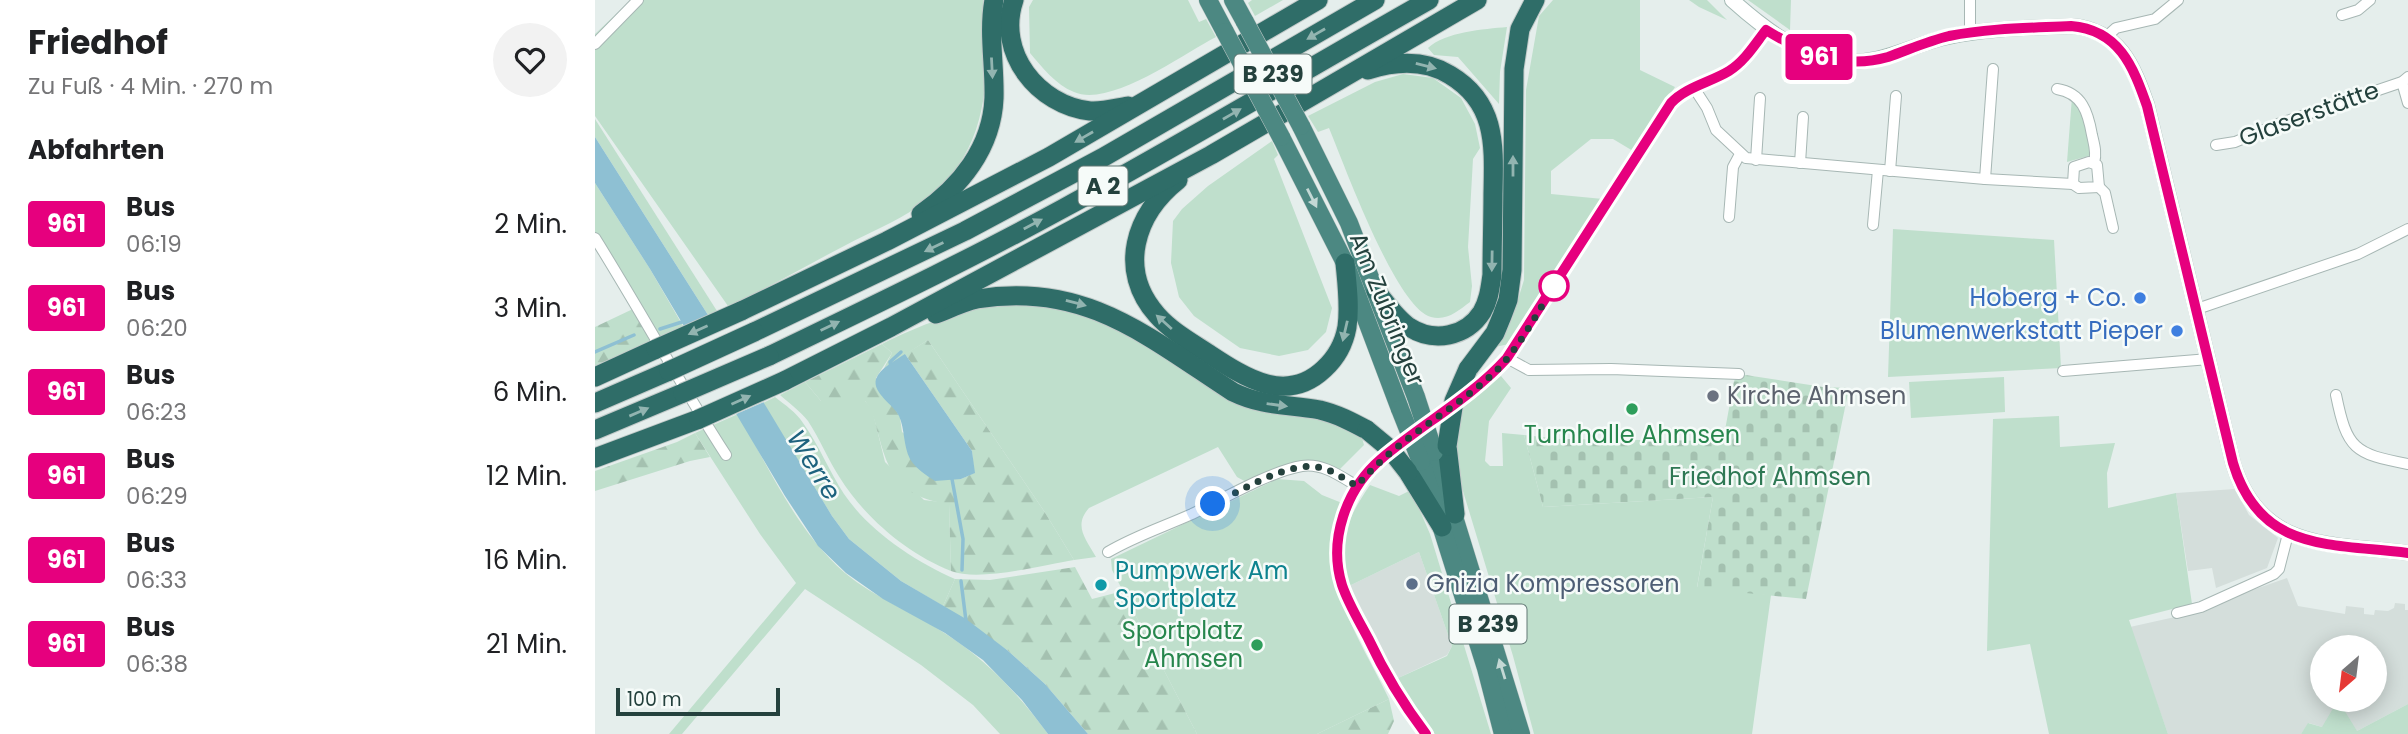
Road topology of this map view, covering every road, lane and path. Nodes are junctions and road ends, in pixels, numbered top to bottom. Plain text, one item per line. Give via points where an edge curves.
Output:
1 (638, 0) edge
2 (994, 0) edge
3 (1014, 0) edge
4 (1208, 0) edge
5 (1233, 0) edge
6 (1318, 0) edge
7 (1375, 0) edge
8 (1429, 0) edge
9 (1477, 0) edge
10 (1535, 0) edge
11 (1732, 0) edge
12 (1970, 0) edge
13 (2178, 0) edge
14 (2370, 0) edge
15 (2342, 15) dead end
16 (1766, 30) junction
17 (1970, 33) junction
18 (2106, 37) junction
19 (595, 44) edge
20 (1993, 69) dead end
21 (1337, 80) junction
22 (2405, 80) edge
23 (1694, 88) junction
24 (2057, 89) dead end
25 (1896, 96) dead end
26 (1760, 98) dead end
27 (1143, 103) junction
28 (2408, 103) edge
29 (1804, 117) dead end
30 (2216, 145) dead end
31 (1740, 154) junction
32 (1211, 155) junction
33 (1756, 160) junction
34 (1800, 163) junction
35 (2094, 163) junction
36 (1884, 170) junction
37 (1985, 179) junction
38 (2073, 184) junction
39 (2099, 187) junction
40 (1728, 216) dead end
41 (1873, 225) dead end
42 (2113, 228) dead end
43 (2408, 229) edge
44 (595, 238) edge
45 (887, 241) junction
46 (1345, 263) junction
47 (1376, 291) junction
48 (2197, 309) junction
49 (891, 327) junction
50 (1507, 358) junction
51 (2209, 359) junction
52 (2063, 371) dead end
53 (1739, 374) dead end
54 (595, 377) edge
55 (2336, 395) dead end
56 (595, 403) edge
57 (595, 430) edge
58 (726, 455) dead end
59 (595, 458) edge
60 (1427, 458) junction
61 (2408, 464) edge
62 (1357, 486) junction
63 (1448, 520) junction
64 (2288, 534) junction
65 (1108, 552) dead end
66 (2408, 553) edge
67 (2178, 613) dead end
68 (1426, 734) edge
69 (1503, 734) edge
70 (1521, 734) edge

1 - 19 street
2 -> 45 highway via 990,23 994,100 977,158 939,202
3 - 27 highway via 1011,41 1017,60 1047,96 1092,111
4 -> 46 highway, Am Zubringer / B 239, bridge
5 - 47 highway, Am Zubringer / B 239, bridge via 1349,223
6 - 27 highway
7 -> 56 highway, A 2, bridge via 1103,158 965,231
57 -> 8 highway, A 2, bridge via 769,356 951,267 1063,209
9 - 21 highway
60 -> 10 highway, bridge via 1468,369 1495,332 1508,300 1514,69 1520,29
11 - 16 main road
12 - 17 street
13 - 18 street via 2155,19 2116,28
14 - 15 street
16 - 17 main road via 1809,54 1857,61
16 - 23 street via 1730,71
17 - 18 main road via 2071,26 2086,27
18 - 48 main road via 2128,60 2147,106
20 - 37 street
21 - 32 highway
21 -> 47 highway via 1399,62 1421,63 1442,70 1475,95 1491,127 1492,275 1483,311 1457,333 1429,335 1401,322
22 - 28 street, Glaserstätte
22 - 30 street, Glaserstätte
23 - 31 street via 1716,130
23 - 50 street via 1671,103
24 - 35 street via 2073,94 2088,114
25 - 36 street
26 - 33 street
27 -> 45 highway
29 - 34 street
31 - 33 street
31 - 40 street via 1733,167
46 -> 32 highway via 1347,330 1332,362 1300,383 1280,386 1243,376 1175,331 1145,298 1136,277 1135,244 1163,192
32 - 49 highway
33 - 34 street
34 - 36 street
35 - 38 street via 2074,167
35 - 39 street
36 - 37 street
36 - 41 street
37 - 38 street
38 - 39 street
39 - 42 street via 2105,193
43 - 48 street via 2358,254
44 - 58 street
45 -> 54 highway, bridge
46 - 60 highway, Am Zubringer / B 239, bridge via 1400,409
47 - 60 highway, Am Zubringer / B 239, bridge via 1416,397
48 - 51 main road
59 -> 49 highway, bridge via 699,419
49 -> 60 highway, bridge via 974,300 1048,297 1081,304 1121,320 1249,400 1336,415 1367,430 1390,449
50 - 53 street via 1528,370
50 - 62 street via 1482,383 1379,461
51 - 52 street
51 - 64 main road via 2238,482 2263,517
55 - 61 street via 2345,433 2353,445 2370,455
60 - 63 highway
60 - 63 highway
62 - 65 street via 1323,468 1301,466 1133,537
62 - 68 street via 1339,533 1342,586 1383,669
63 - 69 highway, B 239
70 -> 63 highway, B 239
64 - 66 main road
64 - 67 street via 2274,574

